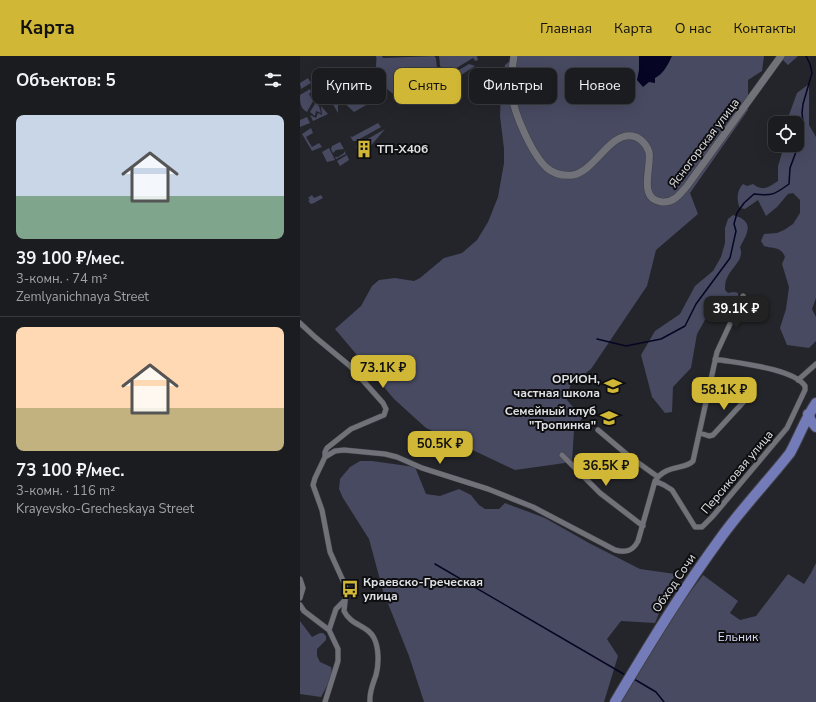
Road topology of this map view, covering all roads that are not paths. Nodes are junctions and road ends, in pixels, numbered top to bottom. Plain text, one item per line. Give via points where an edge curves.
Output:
1 (514, 56) edge
2 (781, 56) edge
3 (743, 296) dead end
4 (300, 323) edge
5 (715, 359) junction
6 (816, 364) edge
7 (798, 380) junction
8 (749, 396) dead end
9 (816, 403) edge
10 (808, 414) junction
11 (816, 427) edge
12 (598, 430) dead end
13 (700, 433) junction
14 (562, 455) dead end
15 (324, 457) junction
16 (656, 479) junction
17 (642, 526) junction
18 (300, 579) edge
19 (300, 598) edge
20 (344, 600) junction
21 (300, 605) edge
22 (329, 630) junction
23 (325, 702) edge
24 (370, 702) edge
25 (615, 702) edge

1 - 2 street, Ясногорская улица via 511,79 515,111 532,148 548,169 564,175 582,172 617,139 625,136 637,137 649,151 647,188 650,195 655,200 667,202 674,200 687,186
3 - 5 street
4 - 15 street via 350,366 383,402 386,409 381,416 359,425 338,438 327,448
5 - 7 street via 777,371
5 - 13 street
6 - 7 street
7 - 16 street, Персиковая улица via 805,390 786,428 702,527 695,527 672,490
8 - 13 street via 714,435
9 - 10 highway, Обход Сочи
10 - 11 highway
10 - 25 highway, Обход Сочи via 790,454 723,534 681,594
12 - 16 street
13 - 16 street via 692,462 672,468
14 - 17 street via 596,490
15 - 17 street via 335,451 344,450 385,454 405,460 533,507 621,552 629,551 636,545
15 - 20 street via 314,485 330,552 345,585
16 - 17 street
18 - 19 street via 303,588
20 - 22 street via 336,609
20 - 24 street via 343,608 348,618 369,631 376,642 378,669 370,692
21 - 22 street
22 - 23 street via 336,643 339,657

